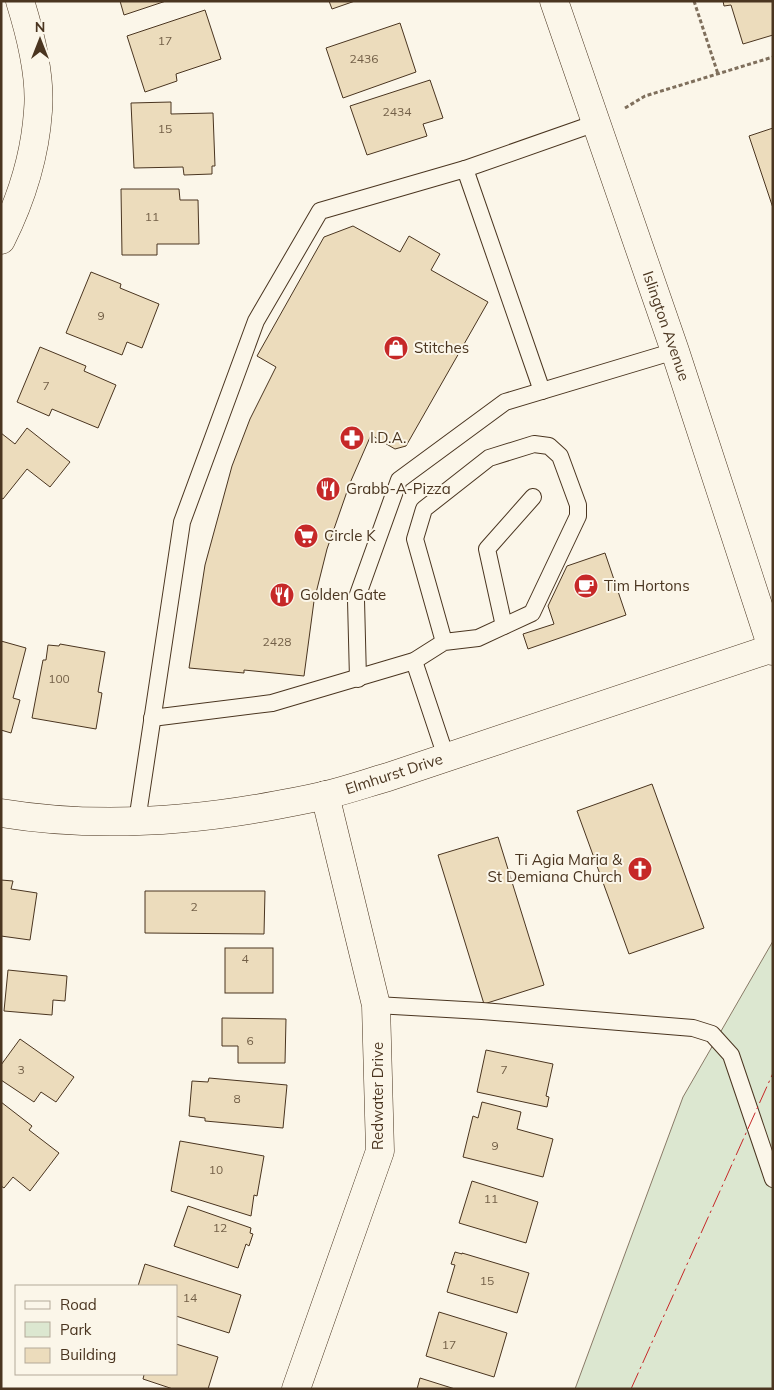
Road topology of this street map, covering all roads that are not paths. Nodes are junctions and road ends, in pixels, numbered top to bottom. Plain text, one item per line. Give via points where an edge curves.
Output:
1 (20, 1) edge
2 (554, 1) edge
3 (596, 123) junction
4 (465, 169) junction
5 (1, 240) edge
6 (675, 351) junction
7 (542, 391) junction
8 (533, 497) dead end
9 (504, 626) junction
10 (444, 642) junction
11 (772, 650) edge
12 (414, 661) junction
13 (358, 679) junction
14 (152, 718) junction
15 (446, 758) junction
16 (325, 796) junction
17 (1, 813) edge
18 (137, 821) junction
19 (376, 1005) junction
20 (773, 1179) edge
21 (296, 1389) edge

1 - 5 street via 29,29 38,110 26,176 16,211
2 - 3 street, Islington Avenue
3 - 4 lane
3 - 6 street, Islington Avenue
4 - 7 lane
4 - 14 lane via 320,211 256,321 182,522
6 - 7 lane
6 - 11 street, Islington Avenue
7 - 13 lane via 505,402 399,480 356,600
8 - 9 lane via 487,549
9 - 10 lane via 478,638
9 - 10 lane via 532,613 578,516 578,505 560,456 549,446 534,444 489,458 424,509 415,540
10 - 12 lane
11 - 15 street, Elmhurst Drive
12 - 13 lane
12 - 15 lane
13 - 14 lane via 272,702
14 - 18 lane
15 - 16 street, Elmhurst Drive
16 - 18 street, Elmhurst Drive via 180,819
16 - 19 street, Redwater Drive
17 - 18 street, Elmhurst Drive via 35,819
19 - 20 lane via 693,1028 712,1034 731,1055
19 - 21 street, Redwater Drive via 380,1152

